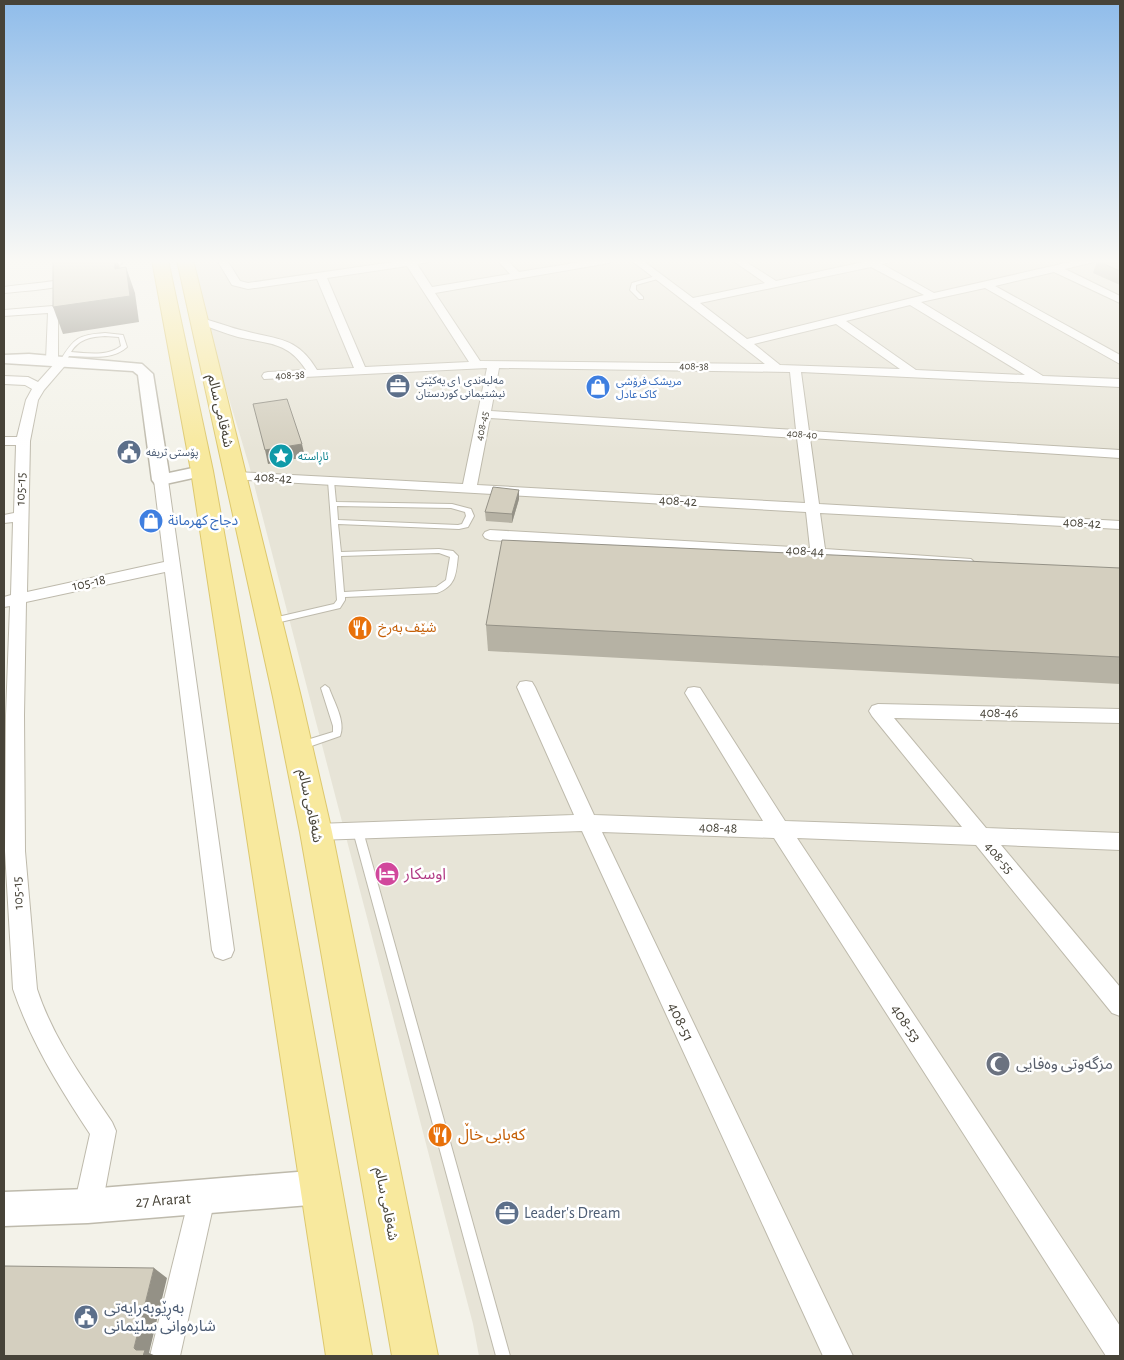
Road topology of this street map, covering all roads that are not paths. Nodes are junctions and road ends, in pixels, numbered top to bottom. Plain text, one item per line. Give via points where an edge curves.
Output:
1 (55, 323) edge
2 (173, 323) edge
3 (201, 323) edge
4 (208, 323) edge
5 (341, 323) edge
6 (450, 323) edge
7 (719, 323) edge
8 (828, 323) edge
9 (843, 323) edge
10 (949, 323) edge
11 (1055, 323) edge
12 (745, 343) junction
13 (4, 359) edge
14 (29, 359) junction
15 (61, 359) junction
16 (1120, 360) edge
17 (476, 364) junction
18 (494, 364) junction
19 (776, 367) junction
20 (795, 368) junction
21 (361, 371) junction
22 (313, 373) junction
23 (913, 373) junction
24 (4, 374) edge
25 (268, 376) dead end
26 (1041, 379) junction
27 (4, 380) edge
28 (1120, 383) edge
29 (39, 388) junction
30 (485, 414) junction
31 (803, 434) junction
32 (13, 441) edge
33 (1120, 454) edge
34 (202, 471) junction
35 (235, 476) junction
36 (162, 480) junction
37 (331, 481) junction
38 (469, 489) junction
39 (333, 504) junction
40 (814, 508) junction
41 (12, 518) edge
42 (334, 522) junction
43 (1120, 525) edge
44 (490, 535) dead end
45 (818, 552) junction
46 (337, 554) junction
47 (984, 563) edge
48 (173, 565) junction
49 (341, 595) junction
50 (11, 600) edge
51 (269, 621) junction
52 (526, 687) dead end
53 (325, 688) dead end
54 (694, 692) dead end
55 (878, 711) joint
56 (9, 716) edge
57 (1120, 716) edge
58 (297, 747) junction
59 (588, 823) junction
60 (780, 830) junction
61 (358, 831) junction
62 (316, 832) junction
63 (981, 836) junction
64 (1120, 841) edge
65 (10, 853) edge
66 (223, 950) dead end
67 (1120, 1004) edge
68 (322, 1188) junction
69 (202, 1198) junction
70 (88, 1206) junction
71 (4, 1209) edge
72 (1120, 1352) edge
73 (165, 1356) edge
74 (349, 1356) edge
75 (415, 1356) edge
76 (503, 1356) edge
77 (838, 1356) edge

1 - 15 street
2 - 34 main road, شەقامی سالم
3 - 35 main road, شەقامی سالم
4 - 22 street via 289,345 299,351
5 - 21 street
6 - 17 street
7 - 12 street
8 - 12 street
9 - 23 street
10 - 26 street
11 - 16 street
12 - 19 street
13 - 14 street
14 - 15 street
14 - 24 street
15 - 15 lane via 120,350 124,347 121,336 105,335 75,342
15 - 29 street, 105-15
15 - 36 street via 137,367 145,374
17 - 18 street, 408-38
17 - 21 street, 408-38
18 - 19 street, 408-38
18 - 30 street, 408-45
19 - 20 street, 408-38
20 - 23 street, 408-38
20 - 31 street
21 - 22 street, 408-38
22 - 25 street, 408-38
23 - 26 street, 408-38
26 - 28 street, 408-38
27 - 29 street via 28,381
29 - 32 street, 105-15
30 - 31 street, 408-40
30 - 38 street, 408-45
31 - 33 street, 408-40
31 - 40 street
32 - 41 street, 105-15
34 - 36 street
34 - 68 main road, شەقامی سالم
35 - 37 street, 408-42
35 - 51 main road, شەقامی سالم
36 - 48 street
37 - 38 street, 408-42
37 - 39 lane
38 - 40 street, 408-42
39 - 42 lane
39 - 42 lane via 452,506 468,510 470,516 466,525 459,527
40 - 43 street, 408-42
40 - 45 street
41 - 50 street, 105-15
42 - 46 lane
44 - 45 street, 408-44
45 - 47 street, 408-44
46 - 49 lane
46 - 49 lane via 439,551 454,556 445,588
48 - 50 street, 105-18
48 - 66 street
49 - 51 lane via 337,606
50 - 56 street, 105-15
51 - 58 main road, شەقامی سالم
52 - 59 street, 408-51
53 - 58 lane via 338,726 337,734
54 - 60 street, 408-53
55 - 57 street, 408-46
55 - 63 street, 408-55
56 - 65 street, 105-15
58 - 62 main road, شەقامی سالم
59 - 60 street, 408-48
59 - 61 street, 408-48
59 - 77 street, 408-51
60 - 63 street, 408-48
60 - 72 street, 408-53
61 - 62 street, 408-48
61 - 76 lane
62 - 75 main road, شەقامی سالم
63 - 64 street, 408-48
63 - 67 street, 408-55
65 - 70 street, 105-15 via 25,989 31,1009 45,1042 102,1131
68 - 69 street, 27 Ararat
68 - 74 main road, شەقامی سالم
69 - 70 street, 27 Ararat
69 - 73 street
70 - 71 street, 27 Ararat

